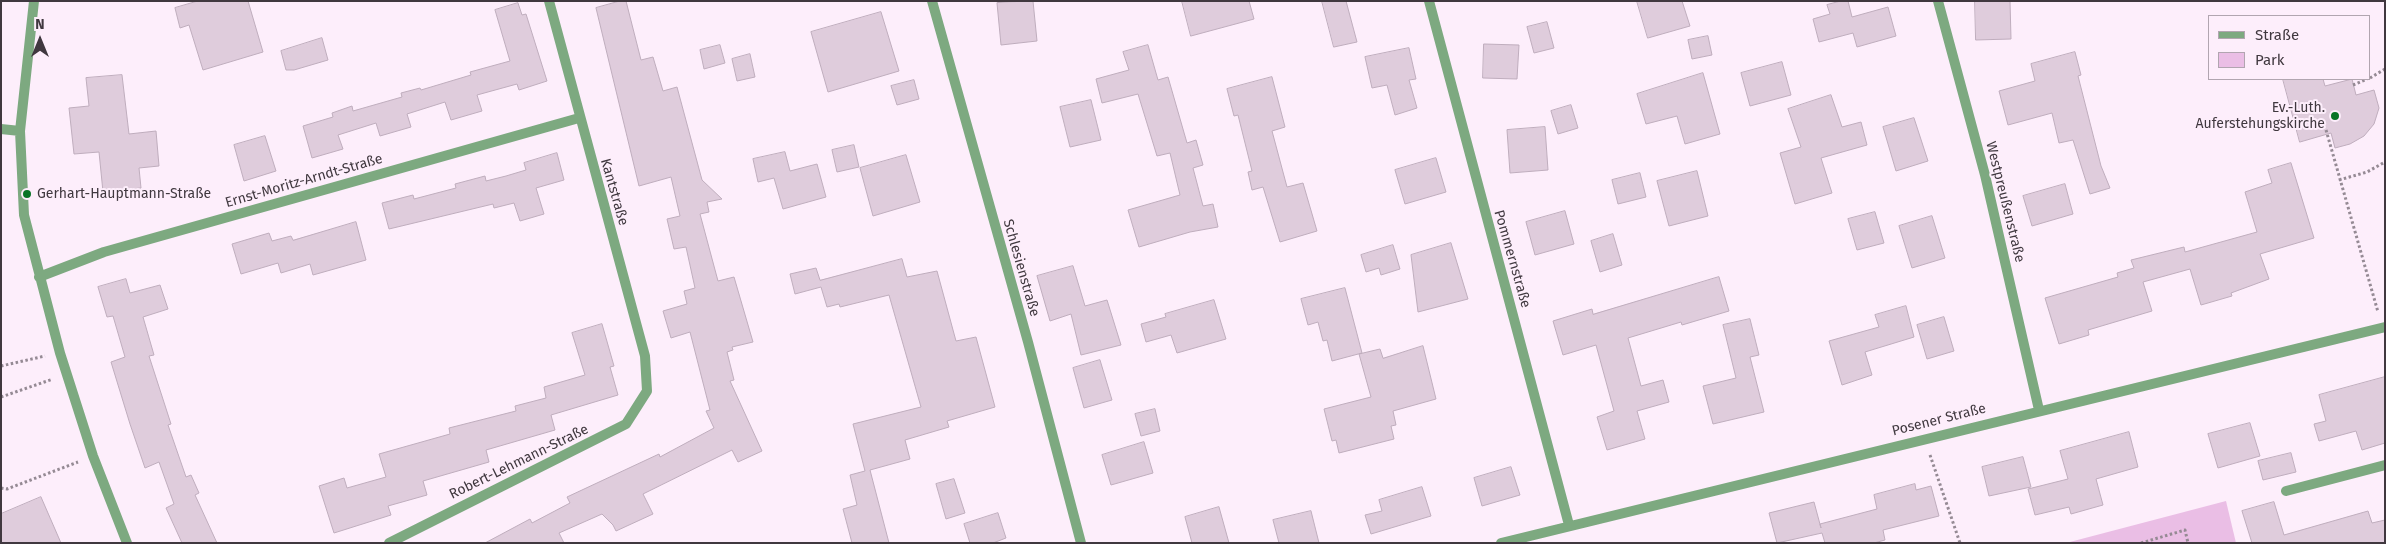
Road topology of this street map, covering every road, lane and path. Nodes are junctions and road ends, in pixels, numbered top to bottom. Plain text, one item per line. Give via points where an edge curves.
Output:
1 (34, 1) edge
2 (549, 1) edge
3 (932, 1) edge
4 (1429, 1) edge
5 (1938, 1) edge
6 (2385, 69) edge
7 (2371, 76) edge
8 (2363, 80) edge
9 (2353, 84) dead end
10 (579, 118) junction
11 (1, 129) edge
12 (2326, 130) dead end
13 (20, 131) junction
14 (2385, 162) edge
15 (2340, 180) junction
16 (39, 277) junction
17 (2384, 327) edge
18 (60, 353) junction
19 (1, 366) edge
20 (67, 374) junction
21 (647, 391) joint
22 (1, 396) edge
23 (2039, 410) junction
24 (1924, 438) junction
25 (93, 456) junction
26 (2385, 465) edge
27 (1, 488) edge
28 (2286, 491) dead end
29 (1569, 525) junction
30 (2156, 541) edge
31 (127, 543) edge
32 (389, 543) edge
33 (1081, 543) edge
34 (1501, 543) edge
35 (1960, 543) edge
36 (2141, 543) edge
37 (2188, 543) edge

1 - 13 street
2 - 10 street, Kantstraße
3 - 33 street, Schlesienstraße
4 - 29 street, Pommernstraße
5 - 23 street, Westpreußenstraße via 1985,175
6 - 7 path
8 - 9 path
10 - 16 street, Ernst-Moritz-Arndt-Straße via 104,252
10 - 21 street, Kantstraße via 646,356
11 - 13 street
12 - 15 path
13 - 16 street via 23,208
14 - 15 path via 2367,172
15 - 17 path
16 - 18 street
17 - 23 street, Posener Straße
18 - 19 path
18 - 20 street
20 - 22 path
20 - 25 street
21 - 32 street, Robert-Lehmann-Straße via 626,424
23 - 24 street, Posener Straße
24 - 29 street, Posener Straße
24 - 35 path
25 - 27 path
25 - 31 street
26 - 28 street
29 - 34 street, Posener Straße
30 - 36 path
30 - 37 path via 2185,530

